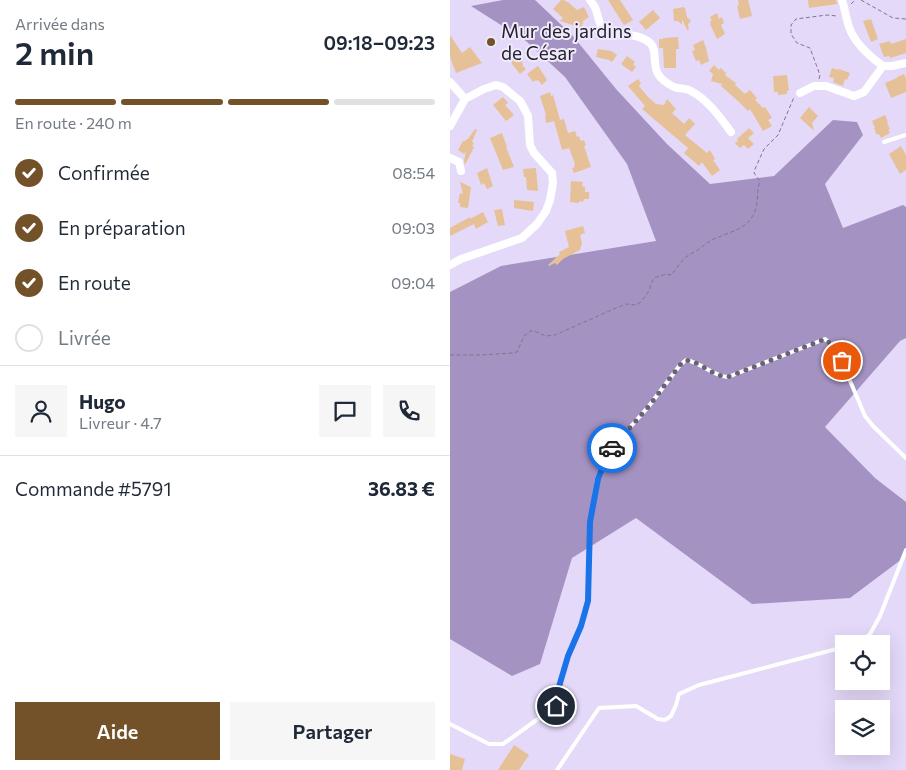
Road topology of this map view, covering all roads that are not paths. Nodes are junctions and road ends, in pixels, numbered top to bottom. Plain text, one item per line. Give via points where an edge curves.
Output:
1 (590, 0) edge
2 (842, 0) edge
3 (906, 63) edge
4 (883, 66) junction
5 (450, 82) edge
6 (800, 93) road end
7 (465, 99) junction
8 (450, 126) edge
9 (731, 132) dead end
10 (906, 135) edge
11 (884, 142) dead end
12 (450, 158) edge
13 (460, 171) dead end
14 (450, 265) edge
15 (906, 458) edge
16 (906, 550) edge
17 (869, 635) edge
18 (835, 649) edge
19 (450, 724) edge
20 (557, 770) edge

1 - 9 street via 602,27 652,44 654,64 662,79 700,97
2 - 4 street via 850,29 858,42 868,56
3 - 4 street
4 - 6 street via 864,92 854,96 826,86 816,86
5 - 7 street
7 - 8 street
7 - 14 street via 496,86 503,87 520,101 528,116 530,145 552,173 553,183 546,211 522,238
10 - 11 lane
12 - 13 street via 459,162
15 - 19 lane via 865,416 836,348 825,339 728,377 721,377 686,360 609,451 598,479 590,522 588,601 568,656 556,706 503,744 490,744
16 - 17 lane via 880,616
18 - 20 lane via 699,685 678,694 671,716 666,720 636,706 599,708

